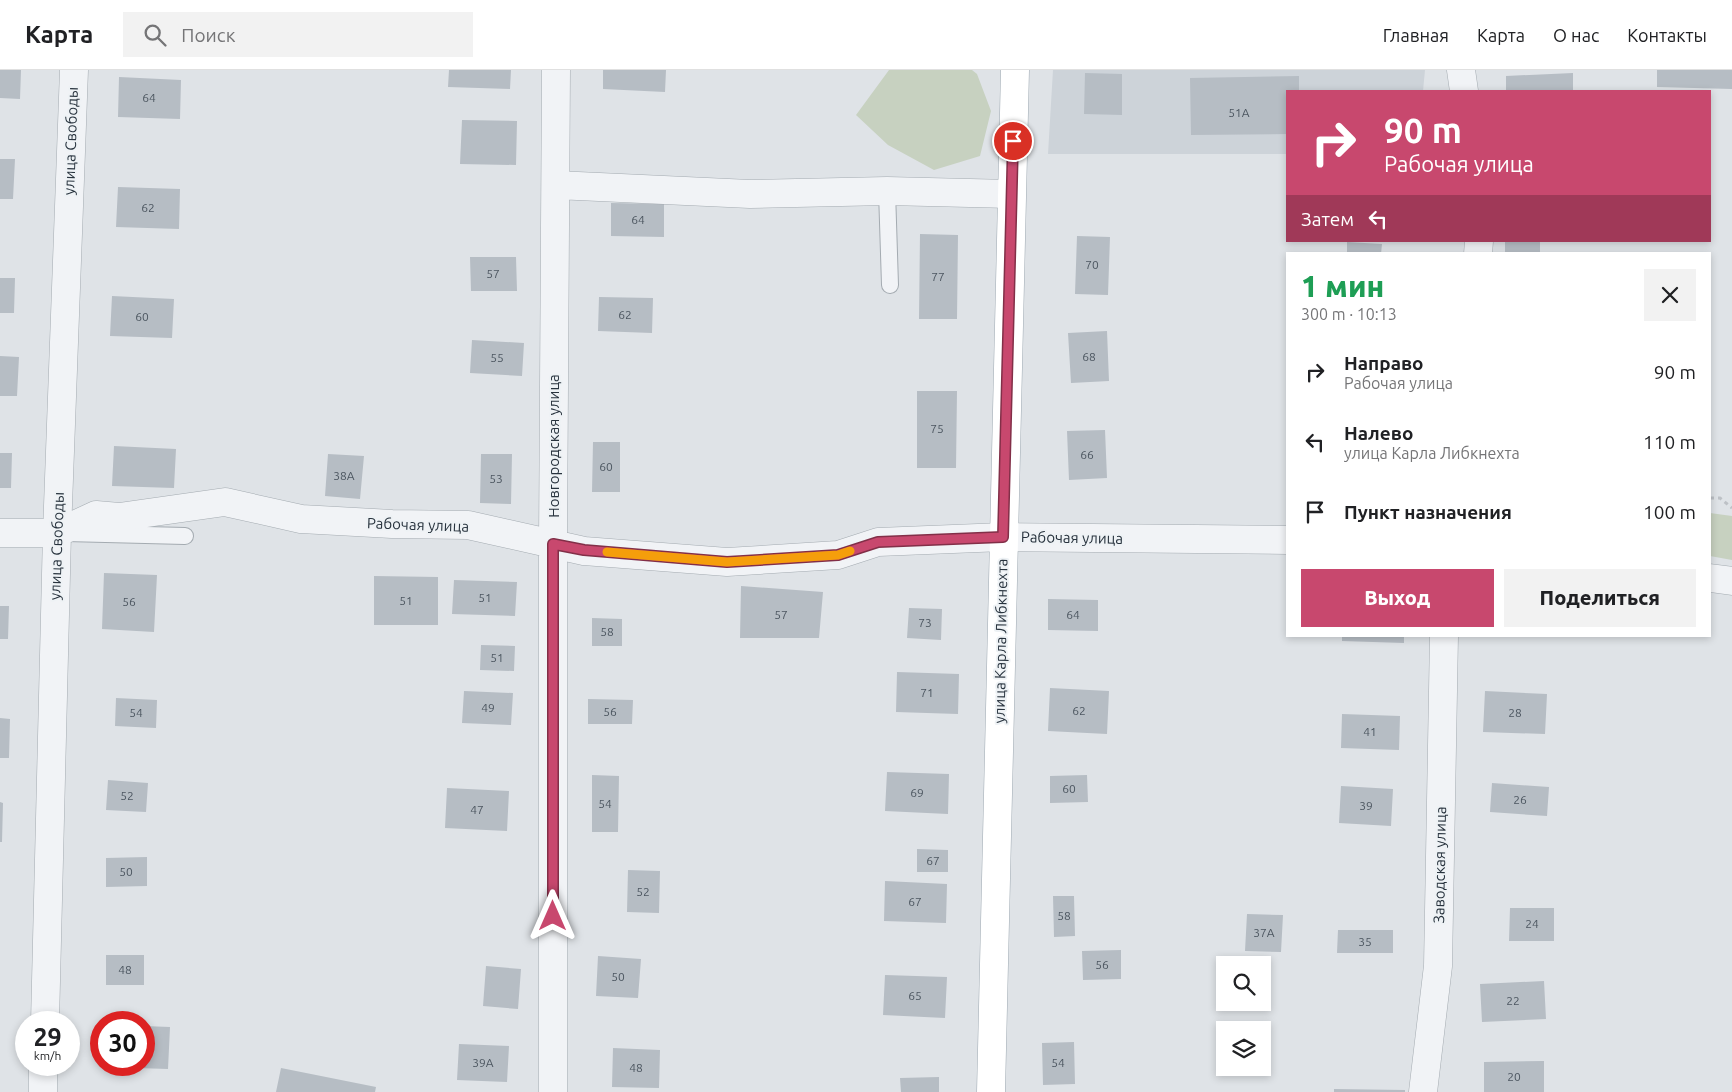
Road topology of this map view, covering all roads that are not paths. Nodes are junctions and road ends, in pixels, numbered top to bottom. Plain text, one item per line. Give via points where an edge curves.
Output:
1 (74, 70) edge
2 (556, 70) edge
3 (1015, 70) edge
4 (1461, 70) edge
5 (1464, 90) edge
6 (556, 186) junction
7 (887, 191) junction
8 (1011, 194) junction
9 (890, 285) dead end
10 (0, 533) edge
11 (57, 533) junction
12 (184, 536) dead end
13 (1003, 537) junction
14 (1286, 540) edge
15 (553, 544) junction
16 (1711, 578) edge
17 (1732, 581) edge
18 (1444, 637) edge
19 (44, 1011) edge
20 (44, 1076) edge
21 (43, 1092) edge
22 (553, 1092) edge
23 (992, 1092) edge
24 (1423, 1092) edge

1 - 11 street, улица Свободы
2 - 6 street, Новгородская улица
3 - 8 main road, улица Карла Либкнехта
4 - 5 street
6 - 7 street via 750,194
6 - 15 street, Новгородская улица
7 - 8 street
7 - 9 lane
8 - 13 main road, улица Карла Либкнехта
10 - 11 street, Рабочая улица
11 - 12 lane
11 - 15 street, Рабочая улица via 96,515 119,517 225,502 301,519 468,525
11 - 19 street, улица Свободы
13 - 14 street, Рабочая улица
13 - 15 street, Рабочая улица via 878,542 838,555 727,562 584,550
13 - 23 main road, улица Карла Либкнехта
15 - 22 street, Новгородская улица
16 - 17 street
18 - 24 street, Заводская улица via 1438,966
20 - 21 street

